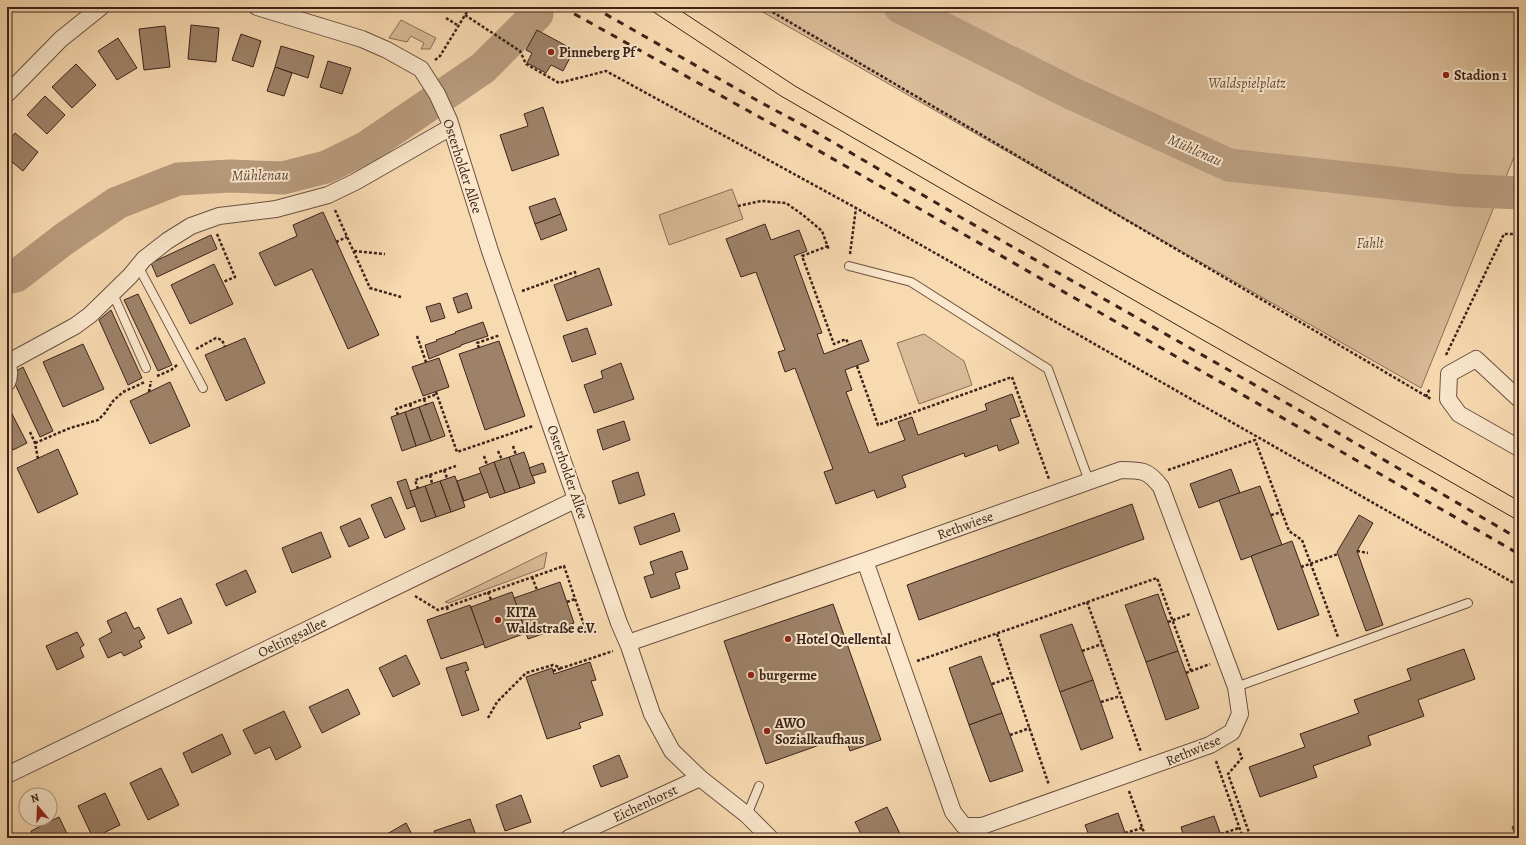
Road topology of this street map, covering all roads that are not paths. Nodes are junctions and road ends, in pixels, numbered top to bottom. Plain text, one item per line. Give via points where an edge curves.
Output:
1 (101, 7) edge
2 (257, 7) edge
3 (7, 94) edge
4 (450, 123) junction
5 (138, 266) junction
6 (848, 266) road end
7 (113, 294) junction
8 (7, 363) edge
9 (146, 368) dead end
10 (7, 383) edge
11 (203, 388) dead end
12 (1519, 399) edge
13 (1519, 448) edge
14 (1089, 481) junction
15 (577, 499) junction
16 (865, 561) junction
17 (1468, 603) dead end
18 (628, 644) junction
19 (1236, 687) junction
20 (7, 775) edge
21 (700, 778) junction
22 (759, 786) dead end
23 (747, 815) junction
24 (569, 838) edge
25 (770, 838) edge

1 - 3 street via 60,39
2 - 4 street, Osterholder Allee via 362,39 421,69 437,94
4 - 5 street via 355,182 328,195 276,209 219,216 191,226
4 - 15 street, Osterholder Allee via 506,296
5 - 7 street
5 - 11 lane
6 - 14 lane via 911,282 1048,369
7 - 8 street via 90,316 75,326
7 - 9 lane
8 - 10 street
12 - 13 street via 1476,359 1449,374 1448,399 1459,414
14 - 16 street, Rethwiese
14 - 19 street, Rethwiese via 1121,470 1138,470 1152,475 1161,487
15 - 18 street, Osterholder Allee
15 - 20 street, Oeltingsallee
16 - 18 street, Rethwiese
16 - 19 street, Rethwiese via 953,812 964,826 982,826 1210,745 1232,732 1240,714
17 - 19 lane
18 - 21 street, Osterholder Allee via 652,714 672,751
21 - 23 street, Osterholder Allee
21 - 24 street, Eichenhorst
22 - 23 lane
23 - 25 street, Osterholder Allee

